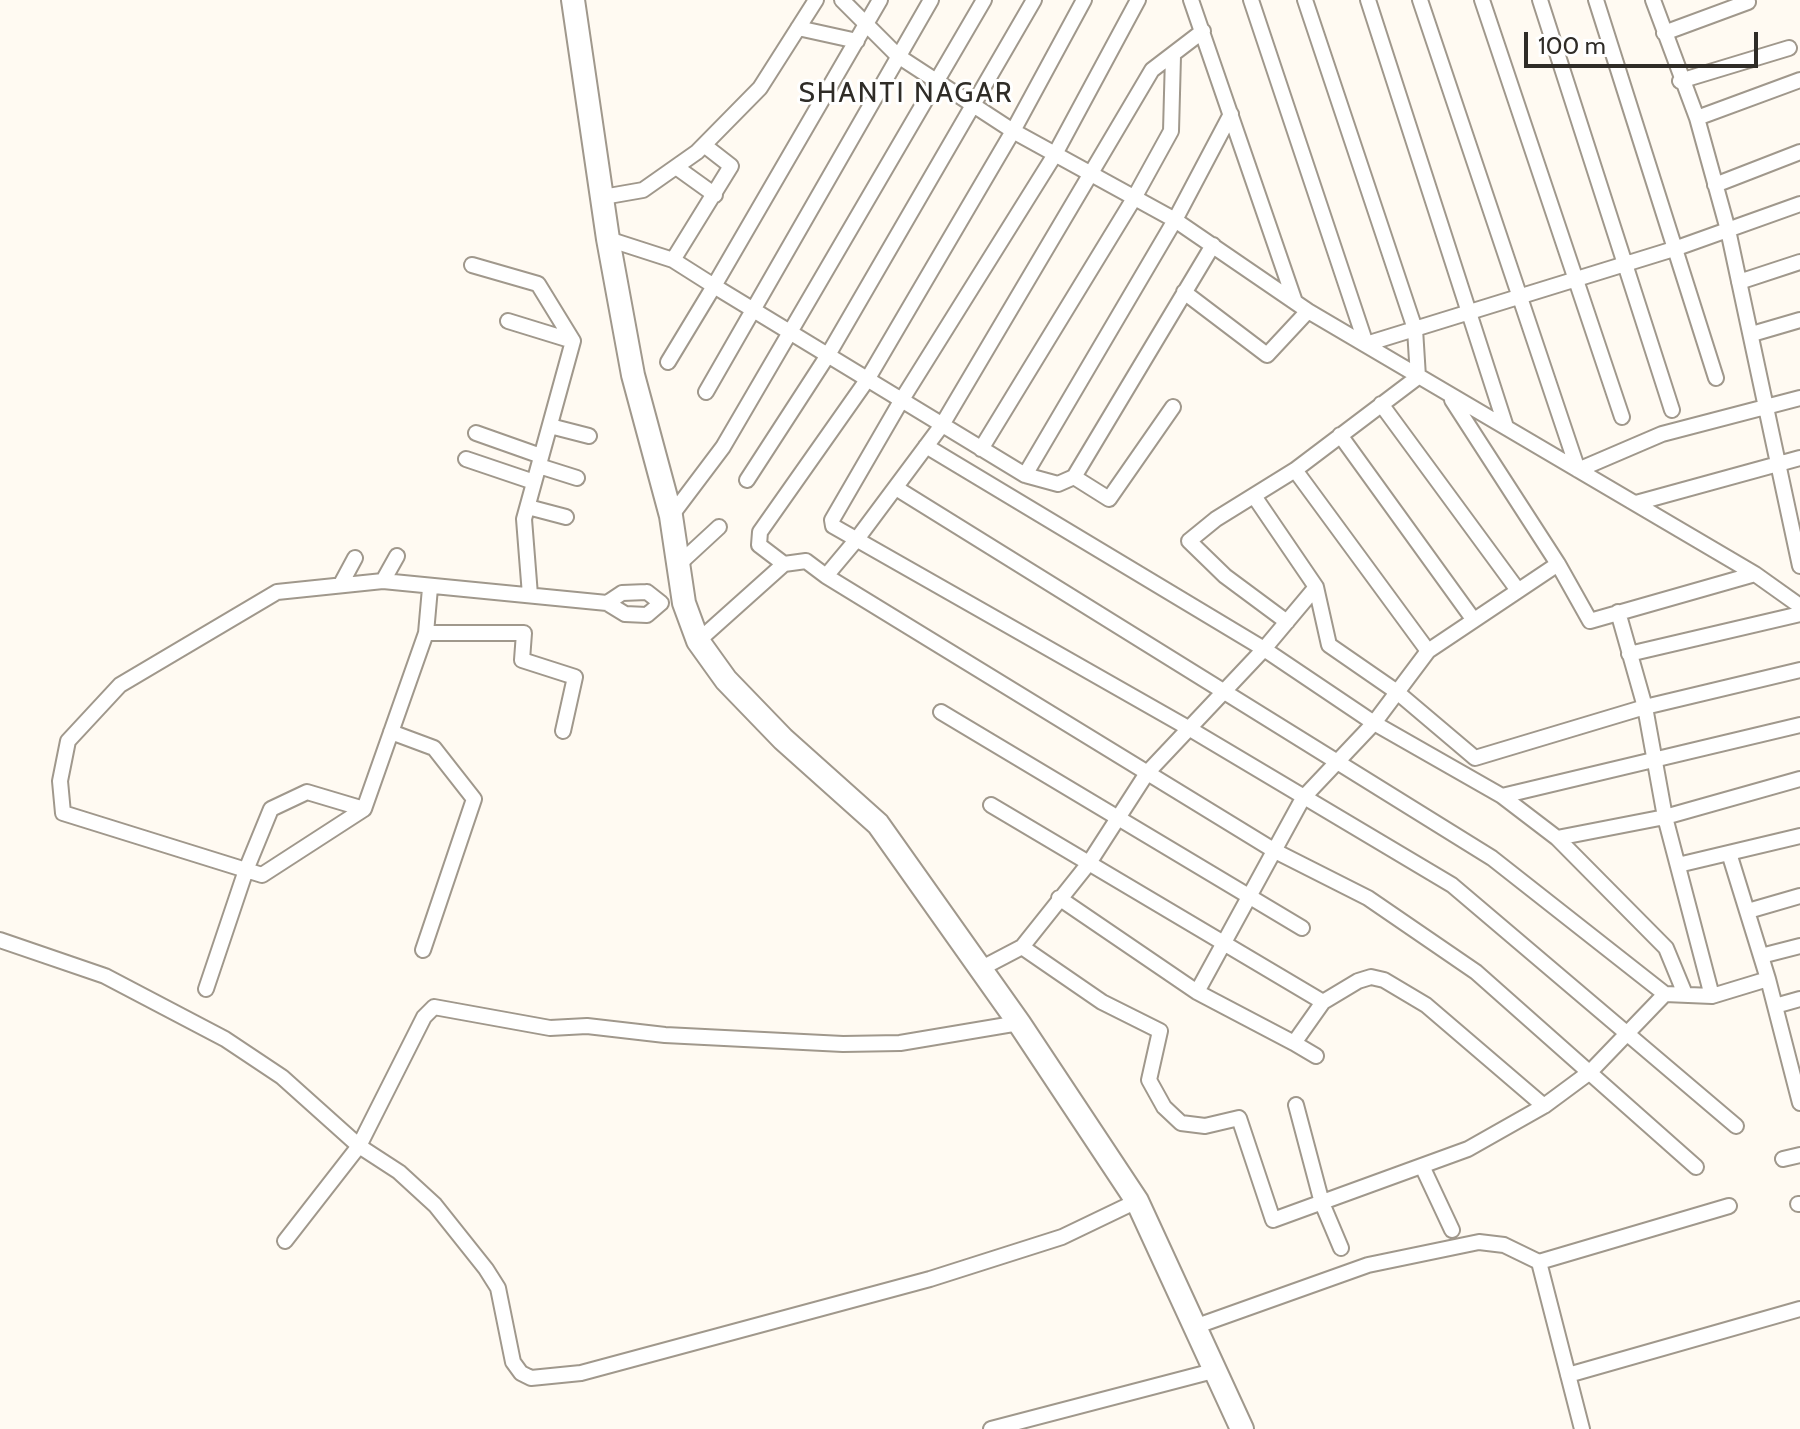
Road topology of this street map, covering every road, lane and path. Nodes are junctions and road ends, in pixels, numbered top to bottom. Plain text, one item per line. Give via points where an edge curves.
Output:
1 (573, 0) edge
2 (816, 0) edge
3 (842, 0) edge
4 (880, 0) edge
5 (931, 0) edge
6 (984, 0) edge
7 (1034, 0) edge
8 (1084, 0) edge
9 (1138, 0) edge
10 (1191, 0) edge
11 (1251, 0) edge
12 (1305, 0) edge
13 (1368, 0) edge
14 (1420, 0) edge
15 (1482, 0) edge
16 (1540, 0) edge
17 (1596, 0) edge
18 (1653, 0) edge
19 (1748, 2) dead end
20 (867, 24) junction
21 (798, 28) junction
22 (1203, 31) junction
23 (1664, 33) junction
24 (857, 41) junction
25 (1789, 48) dead end
26 (898, 56) junction
27 (1173, 56) junction
28 (1800, 80) edge
29 (1680, 81) junction
30 (936, 82) junction
31 (974, 104) junction
32 (1231, 114) junction
33 (1697, 118) junction
34 (1013, 131) junction
35 (704, 145) junction
36 (1800, 152) edge
37 (1054, 156) junction
38 (676, 167) junction
39 (1092, 177) junction
40 (1715, 185) junction
41 (715, 195) junction
42 (603, 197) junction
43 (1133, 200) junction
44 (1800, 204) edge
45 (1175, 220) junction
46 (1728, 230) junction
47 (608, 239) junction
48 (1213, 245) junction
49 (1677, 248) junction
50 (673, 260) junction
51 (1800, 262) edge
52 (1627, 264) junction
53 (472, 265) dead end
54 (1575, 280) junction
55 (1739, 282) junction
56 (714, 286) junction
57 (1184, 292) junction
58 (1520, 297) junction
59 (1301, 307) junction
60 (750, 310) junction
61 (1472, 312) junction
62 (1800, 320) edge
63 (508, 321) dead end
64 (1415, 329) junction
65 (790, 331) junction
66 (1752, 334) junction
67 (573, 341) junction
68 (1366, 344) junction
69 (828, 355) junction
70 (668, 362) dead end
71 (1418, 377) junction
72 (1716, 378) dead end
73 (867, 380) junction
74 (706, 392) dead end
75 (1800, 398) edge
76 (1452, 399) junction
77 (901, 401) junction
78 (1381, 404) junction
79 (1767, 406) junction
80 (1173, 407) dead end
81 (1672, 410) dead end
82 (1622, 417) dead end
83 (942, 425) junction
84 (550, 426) junction
85 (1506, 427) junction
86 (476, 433) dead end
87 (1340, 435) junction
88 (589, 436) dead end
89 (926, 446) junction
90 (981, 449) junction
91 (1800, 458) edge
92 (466, 459) dead end
93 (540, 461) junction
94 (1779, 464) junction
95 (1295, 470) junction
96 (1578, 470) junction
97 (1025, 475) junction
98 (1074, 477) junction
99 (577, 478) dead end
100 (747, 480) dead end
101 (534, 482) junction
102 (896, 488) junction
103 (1254, 496) junction
104 (1636, 503) junction
105 (528, 507) junction
106 (1795, 507) edge
107 (671, 516) junction
108 (566, 517) dead end
109 (719, 527) dead end
110 (857, 539) junction
111 (397, 556) dead end
112 (355, 558) dead end
113 (1799, 559) edge
114 (680, 563) junction
115 (784, 564) junction
116 (1558, 564) junction
117 (1755, 574) junction
118 (826, 576) junction
119 (383, 581) junction
120 (341, 584) junction
121 (1316, 587) junction
122 (430, 588) junction
123 (1517, 589) junction
124 (530, 595) junction
125 (607, 603) junction
126 (661, 603) junction
127 (684, 603) junction
128 (1800, 606) edge
129 (1618, 612) junction
130 (1800, 614) edge
131 (1473, 619) junction
132 (1287, 622) junction
133 (426, 633) junction
134 (698, 641) junction
135 (1264, 649) junction
136 (1428, 651) junction
137 (1629, 654) junction
138 (1800, 670) edge
139 (1226, 690) junction
140 (1397, 692) junction
141 (1645, 707) junction
142 (941, 712) dead end
143 (1374, 723) junction
144 (1800, 725) edge
145 (1190, 729) junction
146 (563, 731) dead end
147 (391, 732) junction
148 (1657, 759) junction
149 (1337, 760) junction
150 (1147, 773) junction
151 (1800, 779) edge
152 (1502, 796) junction
153 (1303, 798) junction
154 (991, 805) dead end
155 (364, 809) junction
156 (1665, 817) junction
157 (1118, 818) junction
158 (1800, 836) edge
159 (1557, 838) junction
160 (1275, 851) junction
161 (1729, 853) junction
162 (1089, 863) junction
163 (1678, 865) junction
164 (246, 870) junction
165 (1800, 896) edge
166 (1059, 898) junction
167 (1250, 898) junction
168 (1748, 911) junction
169 (1302, 928) dead end
170 (0, 940) edge
171 (1224, 946) junction
172 (1800, 946) edge
173 (1022, 947) junction
174 (423, 950) dead end
175 (1761, 956) junction
176 (980, 969) junction
177 (1768, 979) junction
178 (206, 989) dead end
179 (1197, 992) junction
180 (1665, 994) junction
181 (1685, 994) junction
182 (1712, 996) junction
183 (1800, 999) edge
184 (1323, 1002) junction
185 (1775, 1006) junction
186 (1019, 1023) junction
187 (1626, 1035) junction
188 (1294, 1043) junction
189 (1794, 1049) edge
190 (1316, 1056) dead end
191 (1590, 1072) junction
192 (1800, 1103) edge
193 (1296, 1105) dead end
194 (1544, 1106) junction
195 (1736, 1126) dead end
196 (359, 1146) junction
197 (1800, 1155) edge
198 (1783, 1159) dead end
199 (1422, 1166) junction
200 (1696, 1167) dead end
201 (1137, 1201) junction
202 (1322, 1203) junction
203 (1729, 1206) dead end
204 (1452, 1230) dead end
205 (285, 1241) dead end
206 (1341, 1248) dead end
207 (1539, 1262) junction
208 (1800, 1309) edge
209 (1197, 1326) junction
210 (1217, 1370) junction
211 (1568, 1375) junction
212 (991, 1429) edge
213 (1242, 1429) edge
214 (1582, 1429) edge

1 - 42 street
2 - 21 street
3 - 20 street
4 - 20 street
5 - 26 street
6 - 30 street
7 - 31 street
8 - 34 street
9 - 37 street
10 - 22 street
11 - 68 street
12 - 64 street
13 - 61 street
14 - 58 street
15 - 54 street
16 - 52 street
17 - 49 street
18 - 23 street
19 - 23 street
20 - 24 street
20 - 26 street
21 - 24 street
21 - 35 street via 760,88
22 - 27 street
22 - 32 street
23 - 29 street
24 - 56 street
25 - 29 street
26 - 30 street
26 - 60 street
27 - 39 street via 1152,70
27 - 43 street via 1171,131
28 - 33 street
29 - 33 street
30 - 31 street
30 - 65 street
31 - 34 street
31 - 69 street
32 - 45 street
32 - 59 street
33 - 40 street
34 - 37 street
34 - 73 street
35 - 38 street
35 - 41 street via 731,166
36 - 40 street
37 - 39 street
37 - 77 street
38 - 41 street
38 - 42 street via 643,190
39 - 43 street
39 - 83 street
40 - 46 street
41 - 50 street
42 - 47 street
43 - 45 street
43 - 90 street
44 - 46 street
45 - 48 street
45 - 97 street
46 - 49 street
46 - 55 street
47 - 50 street
47 - 107 street via 633,375
48 - 57 street
48 - 59 street
49 - 52 street
49 - 72 street
50 - 56 street
51 - 55 street
52 - 54 street
52 - 81 street
53 - 67 street via 538,284
54 - 58 street
54 - 82 street
55 - 66 street
56 - 60 street
56 - 70 street
57 - 59 street via 1267,355
57 - 98 street
58 - 61 street
58 - 96 street
59 - 68 street
60 - 65 street
60 - 74 street
61 - 64 street
61 - 85 street
62 - 66 street
63 - 67 street
64 - 68 street
64 - 71 street
65 - 69 street
65 - 107 street via 723,447
66 - 79 street
67 - 84 street
68 - 71 street
69 - 73 street
69 - 100 street
71 - 76 street
71 - 78 street
73 - 77 street
73 - 115 street via 760,532 759,545
75 - 79 street
76 - 85 street
76 - 116 street
77 - 83 street
77 - 110 street via 832,520 837,530
78 - 87 street
78 - 123 street
79 - 94 street
79 - 96 street via 1662,434
80 - 98 street via 1109,499
83 - 89 street
83 - 90 street
84 - 88 street
84 - 93 street
85 - 96 street
86 - 93 street
87 - 95 street
87 - 131 street
89 - 102 street
89 - 135 street
90 - 97 street
91 - 94 street
92 - 101 street
93 - 99 street
93 - 101 street
94 - 104 street
94 - 106 street
95 - 103 street
95 - 136 street
96 - 104 street
97 - 98 street via 1058,484
101 - 105 street
102 - 110 street
102 - 139 street
103 - 121 street
103 - 132 street via 1189,541 1225,576
104 - 117 street
105 - 108 street
105 - 124 street via 524,519
106 - 113 street
107 - 114 street
109 - 114 street
110 - 118 street
110 - 145 street
111 - 119 street
112 - 120 street
114 - 127 street
115 - 118 street via 806,561
115 - 134 street
116 - 123 street
116 - 129 street via 1590,621
117 - 128 street
117 - 129 street
118 - 150 street
119 - 120 street
119 - 122 street
120 - 164 street via 277,592 120,685 68,741 60,781 63,813
121 - 132 street
121 - 140 street via 1329,645
122 - 124 street
122 - 133 street
123 - 131 street
124 - 125 street
125 - 126 street via 622,593 647,592
125 - 126 street via 625,614 647,615
126 - 127 street
127 - 134 street
129 - 137 street
130 - 137 street
131 - 136 street
132 - 135 street
133 - 146 street via 524,633 522,660 575,677
133 - 147 street
134 - 176 street via 726,680 783,739 878,824
135 - 139 street
135 - 143 street
136 - 140 street
137 - 141 street
138 - 141 street
139 - 145 street
139 - 149 street
140 - 141 street via 1475,758
140 - 143 street
141 - 148 street
142 - 157 street
143 - 149 street
143 - 152 street
144 - 148 street
145 - 150 street
145 - 153 street
147 - 155 street
147 - 174 street via 434,748 474,799
148 - 152 street
148 - 156 street
149 - 153 street
149 - 180 street via 1492,858
150 - 157 street
150 - 160 street
151 - 156 street
152 - 159 street
153 - 160 street
153 - 187 street via 1452,885
154 - 162 street
155 - 164 street via 262,875
155 - 164 street via 307,792 271,809
156 - 159 street
156 - 163 street
157 - 162 street
157 - 167 street
158 - 161 street
159 - 181 street via 1666,948
160 - 167 street
160 - 191 street via 1368,898 1476,972
161 - 163 street
161 - 168 street
162 - 166 street
162 - 171 street
163 - 182 street
164 - 178 street
165 - 168 street
166 - 173 street
166 - 179 street
167 - 169 street
167 - 171 street
168 - 175 street
170 - 196 street via 105,976 225,1039 282,1077
171 - 179 street
171 - 184 street
172 - 175 street
173 - 176 street
173 - 202 street via 1102,1002 1160,1031 1149,1080 1164,1107 1181,1123 1205,1126 1239,1118 1273,1220
175 - 177 street
176 - 186 street
177 - 182 street
177 - 185 street
179 - 188 street
180 - 181 street
180 - 187 street
181 - 182 street
183 - 185 street
184 - 188 street
184 - 194 street via 1371,977 1399,986
185 - 189 street
186 - 196 street via 900,1043 843,1044 587,1026 550,1028 434,1007 424,1017
186 - 201 street
187 - 191 street
187 - 195 street
188 - 190 street
189 - 192 street
191 - 194 street
191 - 200 street
193 - 202 street
194 - 199 street via 1468,1149
196 - 201 street via 420,1190 486,1269 498,1288 513,1362 531,1378 581,1373 930,1279 1062,1237
196 - 205 street
197 - 198 street
199 - 202 street
199 - 204 street
201 - 209 street
202 - 206 street
203 - 207 street
207 - 209 street via 1504,1245 1479,1242 1368,1265
207 - 211 street
208 - 211 street
209 - 210 street
210 - 212 street
210 - 213 street
211 - 214 street

